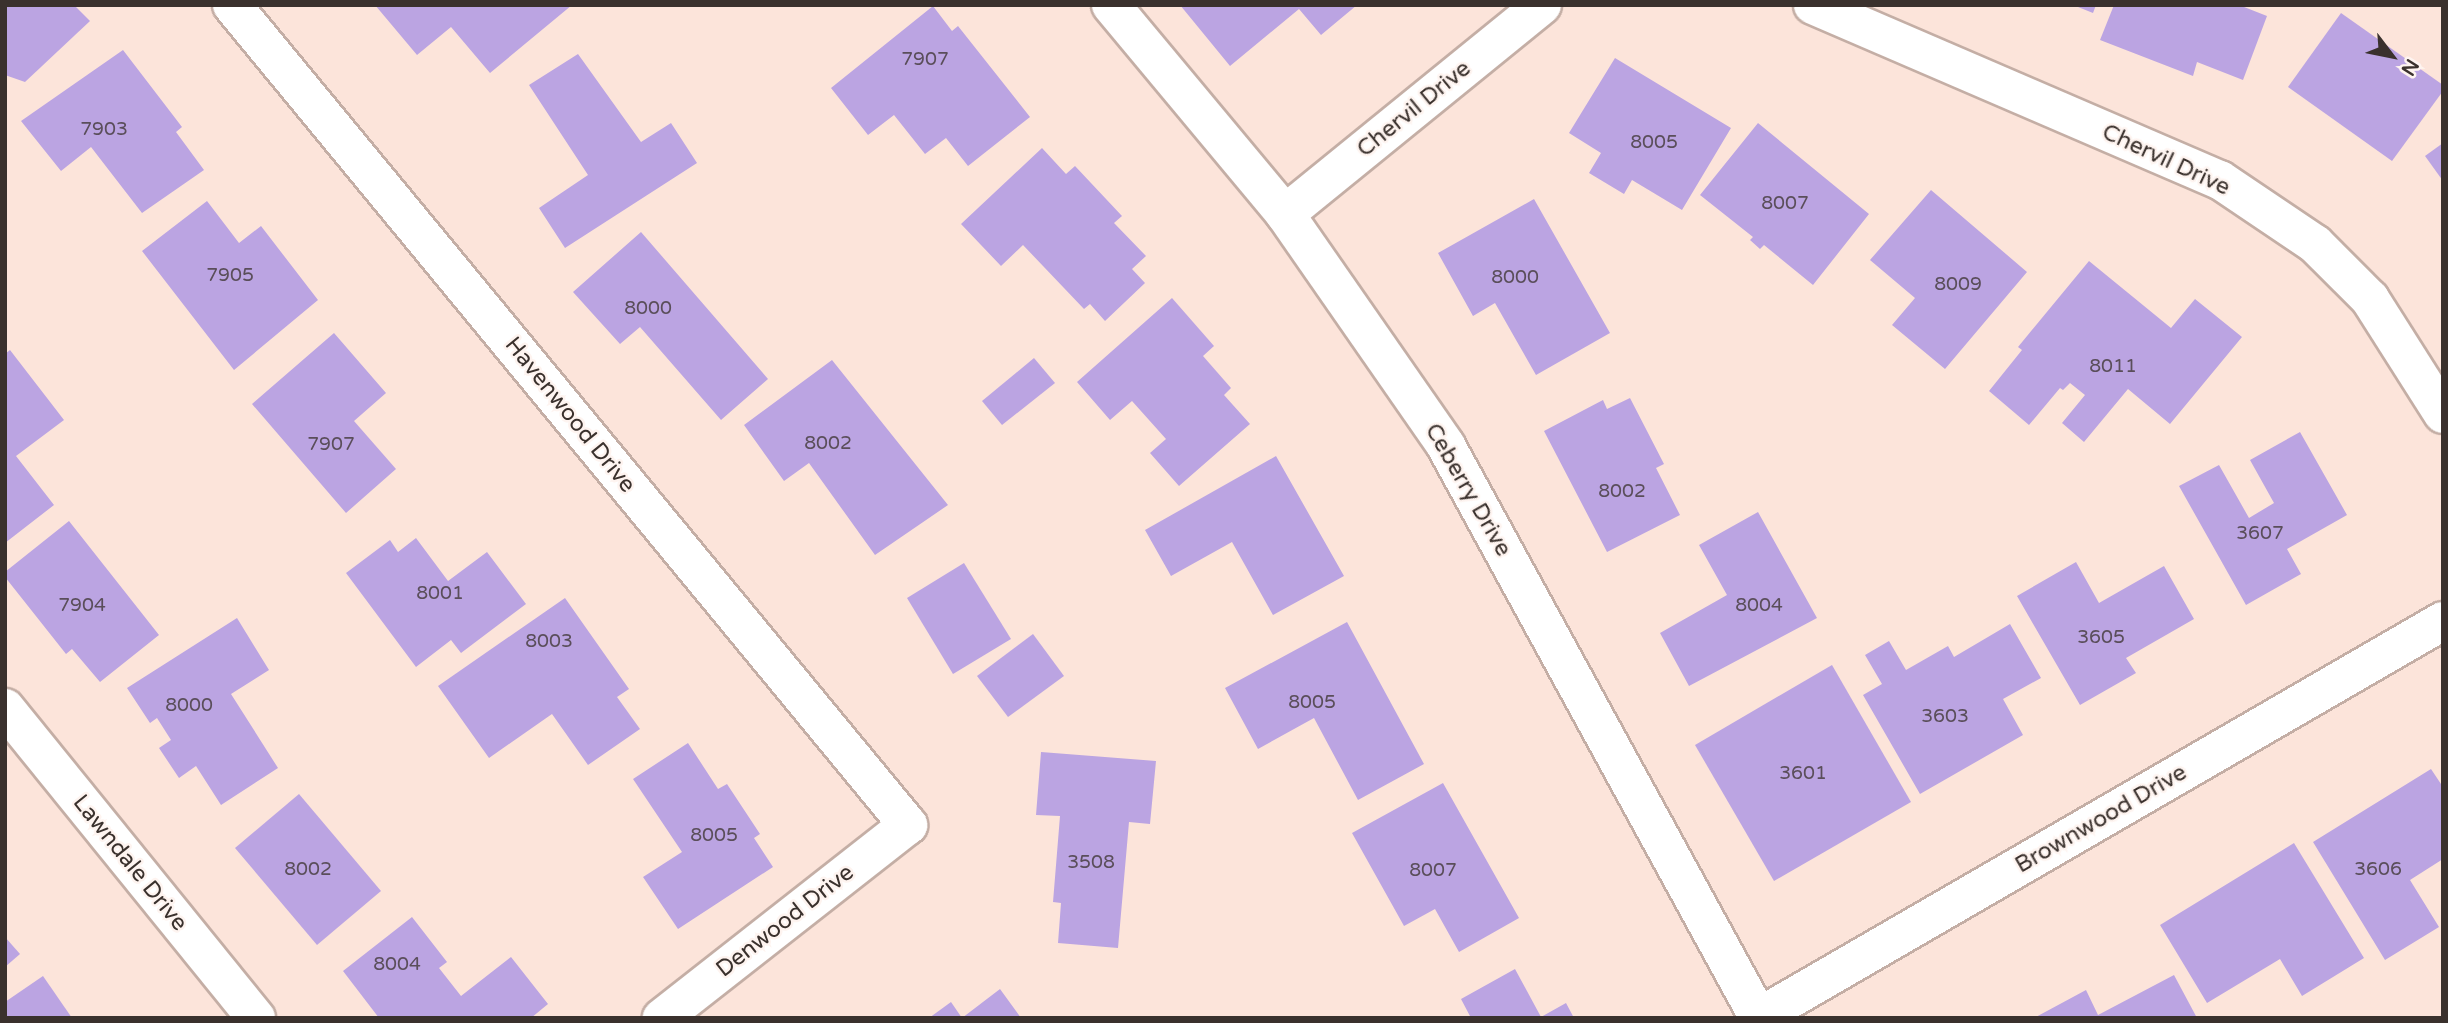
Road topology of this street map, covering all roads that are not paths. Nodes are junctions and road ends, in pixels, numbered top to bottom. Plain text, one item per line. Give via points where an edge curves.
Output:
1 (232, 5) edge
2 (1111, 5) edge
3 (1542, 5) edge
4 (1813, 5) edge
5 (1285, 214) junction
6 (2443, 414) edge
7 (2443, 621) edge
8 (5, 708) edge
9 (908, 825) joint
10 (1759, 1017) edge
11 (256, 1018) edge
12 (662, 1018) edge

1 - 9 street, Havenwood Drive
2 - 5 street, Ceberry Drive
3 - 5 street, Chervil Drive
4 - 6 street, Chervil Drive via 2220,180 2315,244 2370,299
5 - 10 street, Ceberry Drive via 1446,446
7 - 10 street, Brownwood Drive
8 - 11 street, Lawndale Drive
9 - 12 street, Denwood Drive

